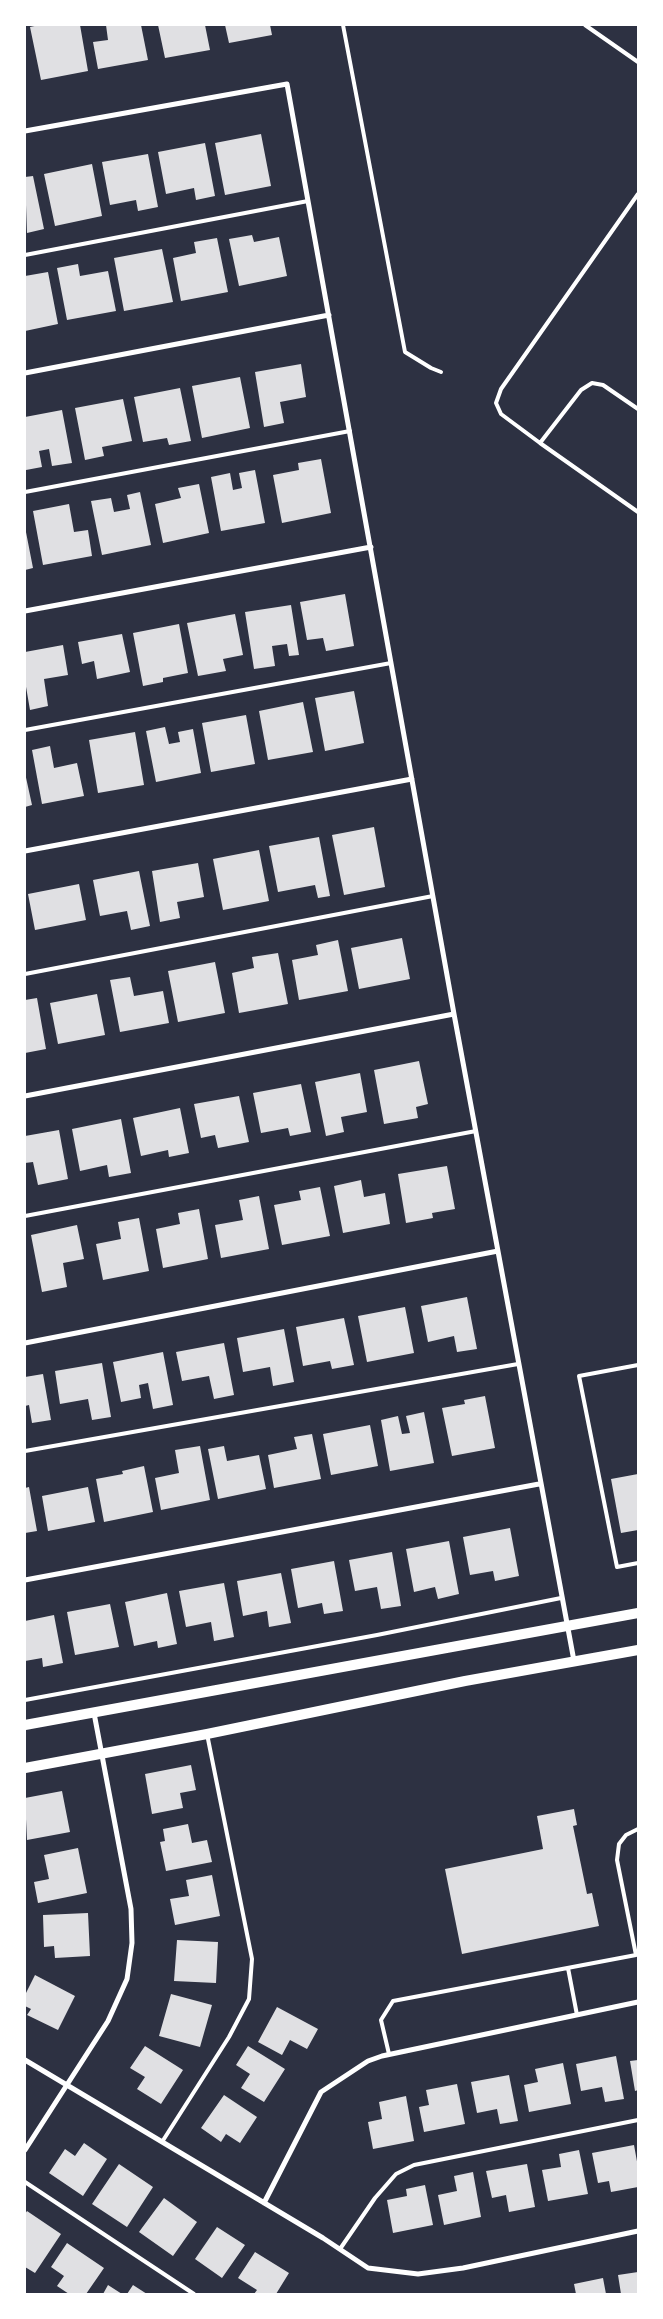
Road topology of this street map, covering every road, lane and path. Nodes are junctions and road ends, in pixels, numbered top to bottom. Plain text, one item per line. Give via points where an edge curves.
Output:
1 (343, 25) edge
2 (585, 25) edge
3 (638, 62) edge
4 (25, 131) edge
5 (638, 194) edge
6 (308, 201) junction
7 (25, 255) edge
8 (329, 315) junction
9 (441, 372) dead end
10 (25, 373) edge
11 (638, 409) edge
12 (350, 431) junction
13 (540, 443) junction
14 (25, 492) edge
15 (638, 512) edge
16 (371, 547) junction
17 (25, 611) edge
18 (391, 663) junction
19 (25, 730) edge
20 (412, 779) junction
21 (25, 850) edge
22 (433, 896) junction
23 (25, 974) edge
24 (454, 1014) junction
25 (25, 1096) edge
26 (476, 1131) junction
27 (25, 1216) edge
28 (498, 1251) junction
29 (25, 1343) edge
30 (518, 1364) junction
31 (638, 1365) edge
32 (25, 1451) edge
33 (539, 1484) junction
34 (638, 1562) edge
35 (25, 1580) edge
36 (562, 1598) junction
37 (638, 1613) edge
38 (567, 1625) junction
39 (638, 1650) edge
40 (574, 1661) junction
41 (25, 1700) edge
42 (94, 1712) junction
43 (25, 1725) edge
44 (207, 1734) junction
45 (101, 1754) junction
46 (25, 1768) edge
47 (638, 1829) edge
48 (637, 1955) edge
49 (568, 1968) junction
50 (638, 2002) edge
51 (577, 2015) junction
52 (389, 2054) junction
53 (25, 2060) edge
54 (66, 2085) junction
55 (638, 2120) edge
56 (162, 2142) junction
57 (25, 2150) edge
58 (25, 2182) edge
59 (264, 2203) junction
60 (638, 2231) edge
61 (340, 2249) junction
62 (194, 2294) edge

1 - 9 lane via 405,352
2 - 3 lane
4 - 6 street via 287,84
5 - 13 lane via 501,389 496,403 501,414
6 - 7 lane
6 - 8 street
8 - 10 street
8 - 12 street
11 - 13 lane via 603,385 592,383 581,390
12 - 14 lane
12 - 16 street
13 - 15 lane
16 - 17 street
16 - 18 street
18 - 19 lane
18 - 20 street
20 - 21 street
20 - 22 street
22 - 23 lane
22 - 24 street
24 - 25 street
24 - 26 street
26 - 27 lane
26 - 28 street
28 - 29 street
28 - 30 street
30 - 32 lane
30 - 33 street
31 - 34 lane via 580,1376 617,1567
33 - 35 street
33 - 36 street
36 - 38 street
36 - 41 lane
37 - 38 main road
38 - 40 street
38 - 42 main road
39 - 40 main road
40 - 44 main road
42 - 43 main road
42 - 45 street
44 - 45 main road
44 - 56 lane via 252,1958 249,1999 230,2037
45 - 46 main road
45 - 54 street via 131,1909 132,1943 127,1979 108,2021
47 - 48 lane via 626,1835 619,1844 617,1860
48 - 49 lane
49 - 51 lane
49 - 52 lane via 393,2001 381,2020
50 - 51 street
51 - 52 street
52 - 59 street via 368,2061 322,2092
53 - 54 street
54 - 56 street
54 - 57 street
55 - 61 lane via 414,2165 396,2174 374,2198
56 - 59 street
58 - 62 lane
59 - 61 street
60 - 61 street via 463,2268 418,2274 368,2268

